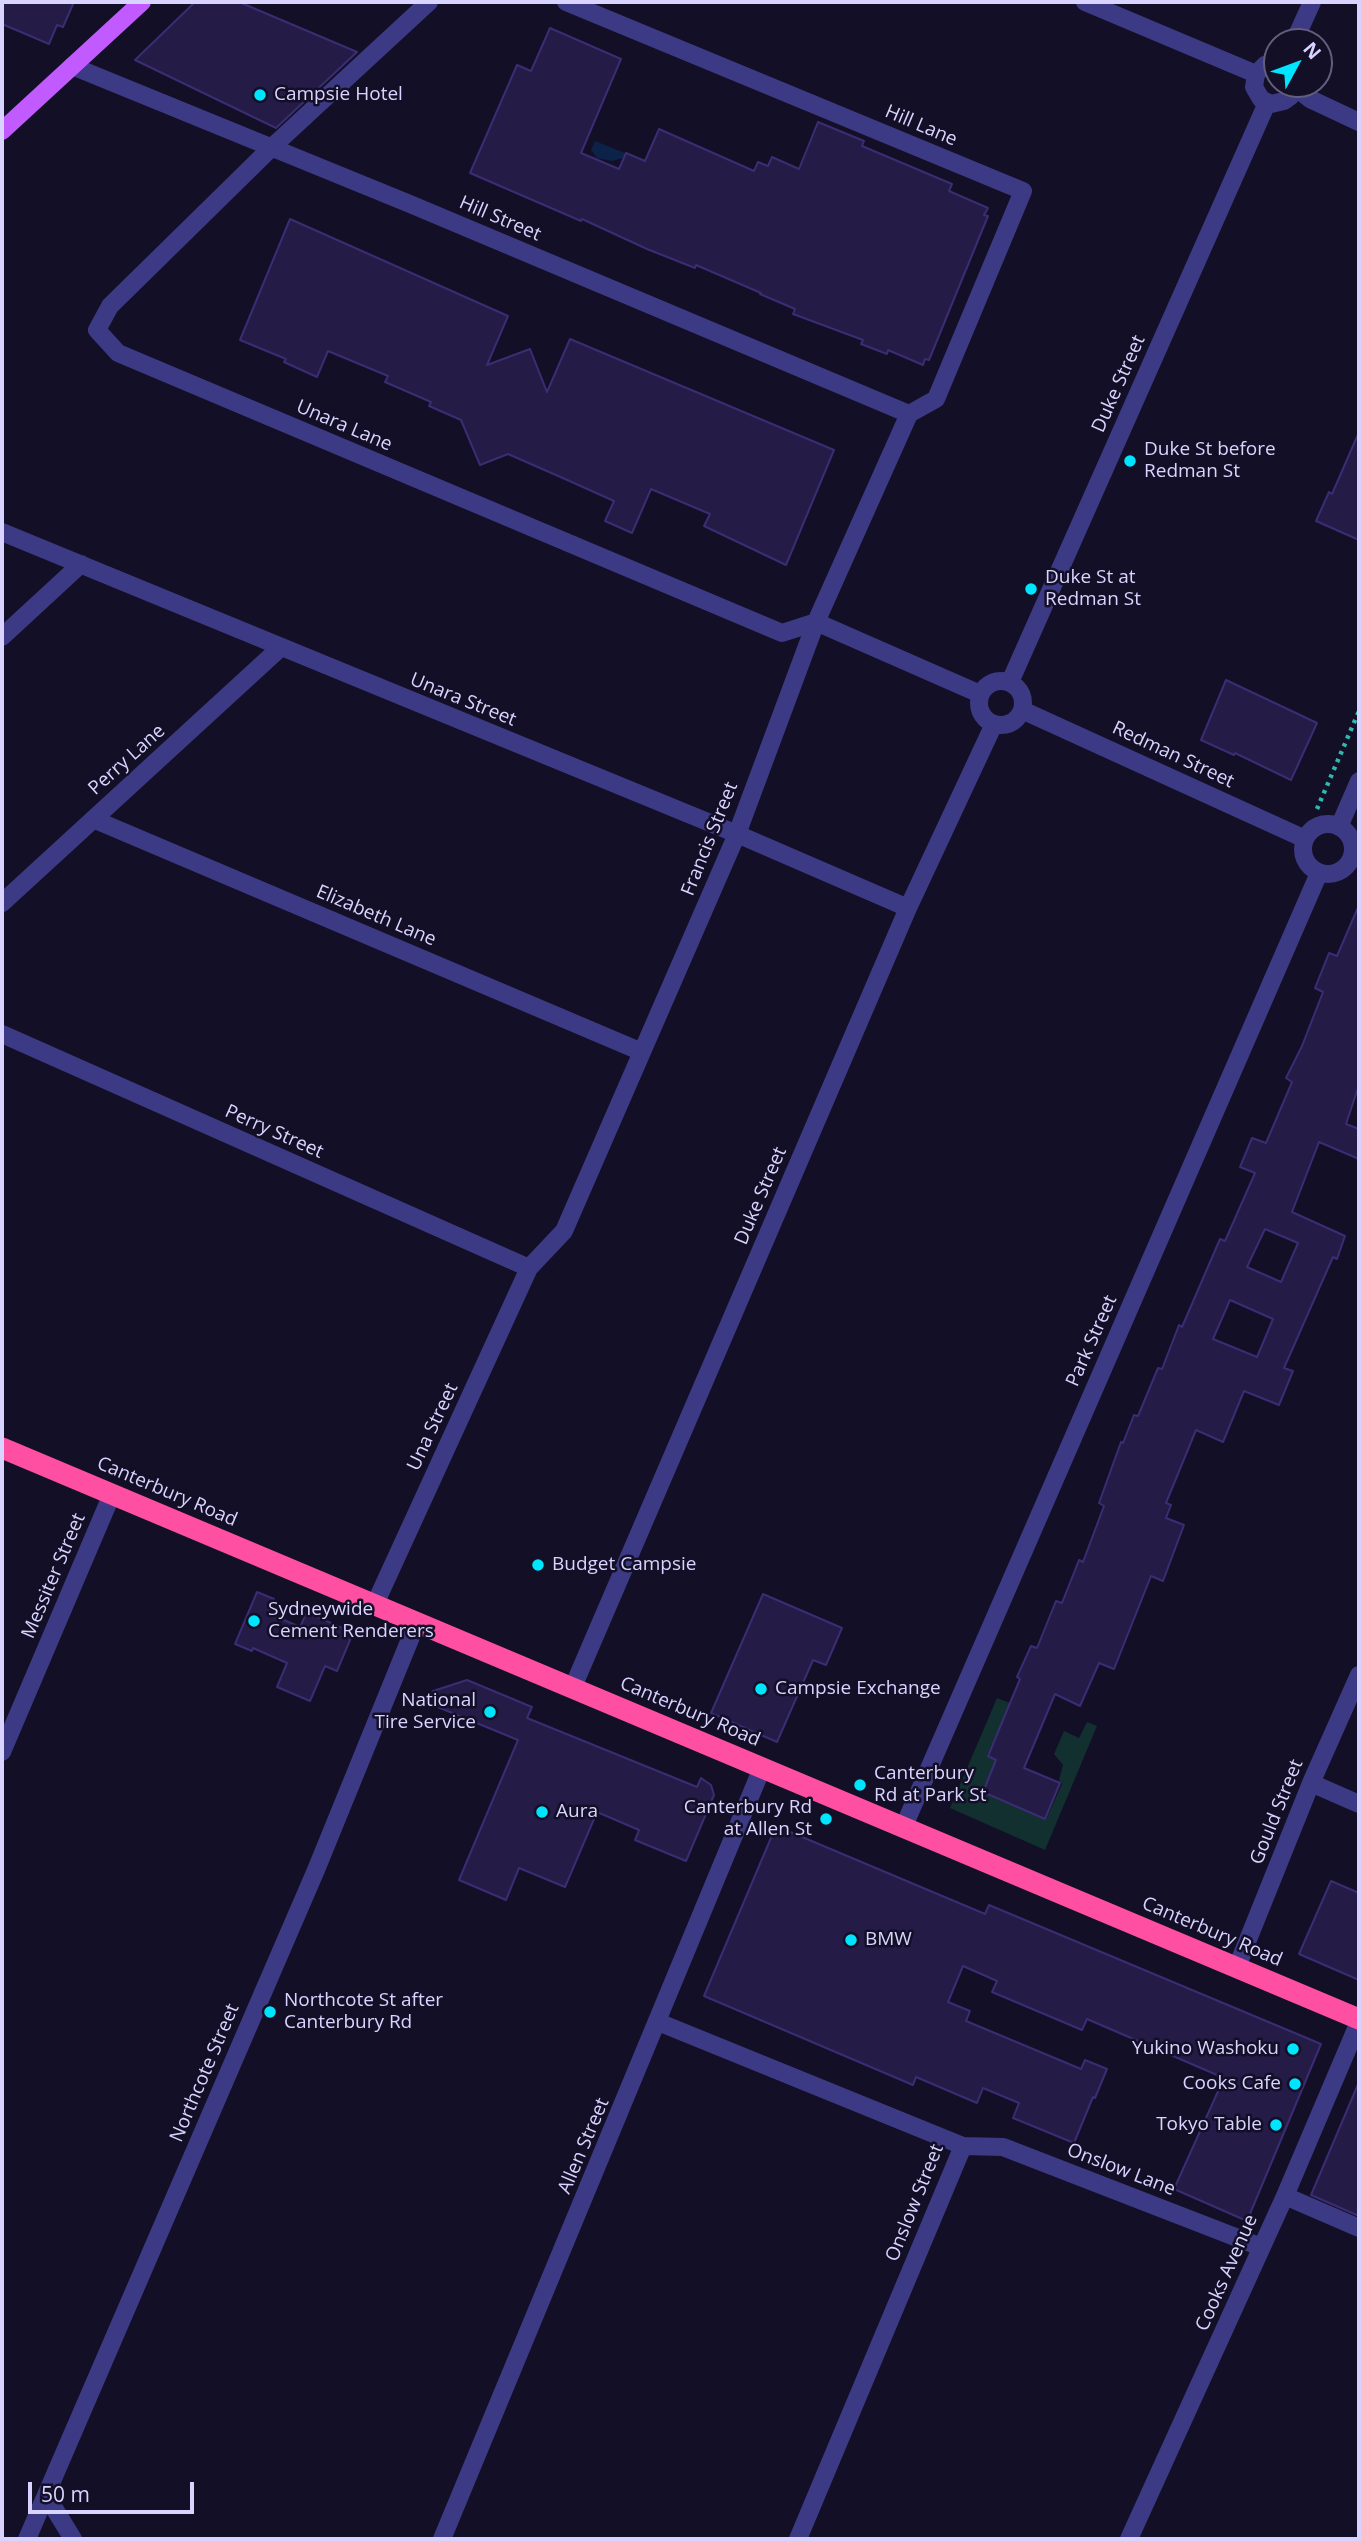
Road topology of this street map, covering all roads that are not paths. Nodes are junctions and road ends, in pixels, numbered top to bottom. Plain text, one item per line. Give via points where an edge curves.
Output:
1 (142, 2) edge
2 (429, 2) edge
3 (566, 2) edge
4 (1085, 2) edge
5 (1312, 2) edge
6 (1300, 28) edge
7 (72, 66) junction
8 (1263, 67) edge
9 (1256, 74) junction
10 (1289, 98) edge
11 (1309, 98) edge
12 (1267, 103) junction
13 (1359, 122) edge
14 (2, 131) edge
15 (271, 148) junction
16 (909, 414) junction
17 (2, 532) edge
18 (81, 564) junction
19 (816, 622) junction
20 (2, 637) edge
21 (280, 648) junction
22 (1010, 682) junction
23 (981, 694) junction
24 (1022, 710) junction
25 (994, 723) junction
26 (1359, 781) edge
27 (93, 819) junction
28 (1339, 827) junction
29 (737, 834) junction
30 (1305, 839) junction
31 (1355, 861) edge
32 (1319, 873) junction
33 (2, 903) edge
34 (908, 908) junction
35 (2, 1034) edge
36 (642, 1052) junction
37 (529, 1268) junction
38 (2, 1448) edge
39 (112, 1494) junction
40 (375, 1604) junction
41 (417, 1622) junction
42 (1359, 1675) edge
43 (573, 1686) junction
44 (2, 1752) edge
45 (762, 1768) junction
46 (1311, 1783) junction
47 (1359, 1804) edge
48 (904, 1826) junction
49 (1237, 1967) junction
50 (1359, 2021) edge
51 (658, 2022) junction
52 (963, 2146) junction
53 (1284, 2196) junction
54 (1359, 2228) edge
55 (1261, 2247) junction
56 (46, 2495) junction
57 (27, 2539) edge
58 (73, 2539) edge
59 (442, 2539) edge
60 (798, 2539) edge
61 (1129, 2539) edge

1 - 7 main road
2 - 15 street
3 - 16 street, Hill Lane via 1023,191 936,399
4 - 9 street
5 - 6 street
7 - 14 main road
7 - 15 street, Hill Street
8 - 9 street
9 - 12 street via 1254,87
10 - 12 street
11 - 13 street
12 - 22 street, Duke Street
15 - 16 street, Hill Street
15 - 19 street, Unara Lane via 110,306 97,330 118,353 782,633
16 - 19 street, Francis Street
17 - 18 street, Unara Street
18 - 20 street
18 - 21 street, Unara Street
19 - 23 street
19 - 29 street, Francis Street
21 - 27 street, Perry Lane
21 - 29 street, Unara Street
22 - 23 street via 990,683
22 - 24 street via 1023,697
23 - 25 street via 982,715
24 - 25 street via 1007,724
24 - 30 street, Redman Street
25 - 34 street, Duke Street
26 - 28 street
27 - 33 street, Perry Lane
27 - 36 street, Elizabeth Lane
28 - 30 street via 1323,825
28 - 31 street via 1351,839
29 - 34 street, Unara Street
29 - 36 street, Francis Street
30 - 32 street via 1304,855
31 - 32 street via 1336,873
32 - 48 street, Park Street
34 - 43 street, Duke Street
35 - 37 street, Perry Street
36 - 37 street, Francis Street via 564,1231
37 - 40 street, Una Street
38 - 39 highway, Canterbury Road
39 - 40 highway, Canterbury Road
39 - 44 street, Messiter Street
40 - 41 highway, Canterbury Road
41 - 43 highway, Canterbury Road
41 - 56 street, Northcote Street via 316,1870
42 - 46 street, Gould Street
43 - 45 highway, Canterbury Road
45 - 48 highway, Canterbury Road
45 - 51 street, Allen Street
46 - 47 street
46 - 49 street, Gould Street
48 - 49 highway, Canterbury Road
49 - 50 highway, Canterbury Road
50 - 53 street, Cooks Avenue
51 - 52 street, Onslow Street
51 - 59 street, Allen Street
52 - 55 street, Onslow Lane via 1003,2147
52 - 60 street, Onslow Street
53 - 54 street
53 - 55 street, Cooks Avenue
55 - 61 street, Cooks Avenue
56 - 57 street, Northcote Street
56 - 58 street

